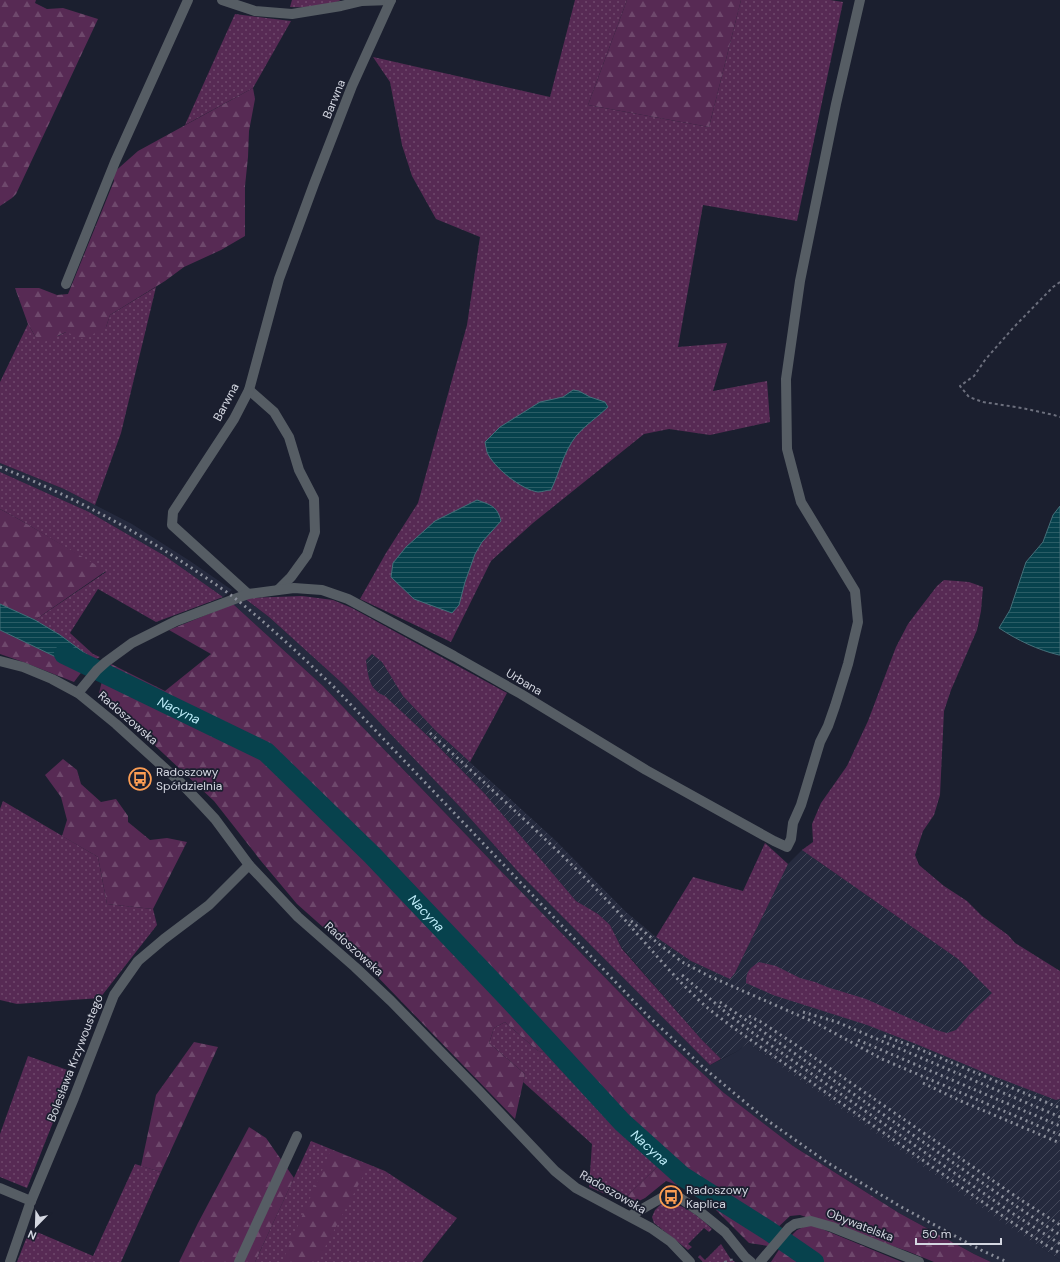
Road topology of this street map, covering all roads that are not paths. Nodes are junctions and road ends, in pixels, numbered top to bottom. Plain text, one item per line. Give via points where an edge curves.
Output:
1 (188, 0) edge
2 (222, 0) edge
3 (391, 0) edge
4 (860, 0) edge
5 (66, 284) dead end
6 (249, 390) junction
7 (278, 590) junction
8 (248, 594) junction
9 (0, 660) edge
10 (78, 693) junction
11 (249, 865) junction
12 (297, 1136) dead end
13 (0, 1188) edge
14 (31, 1201) junction
15 (630, 1216) junction
16 (10, 1262) edge
17 (239, 1262) edge
18 (690, 1262) edge
19 (751, 1262) edge
20 (760, 1262) edge
21 (919, 1262) edge

1 - 5 street via 115,162
2 - 3 street via 255,11 292,14 362,0
3 - 6 street, Barwna via 352,86 300,220 279,279
4 - 7 street, Urbana via 800,281 786,379 787,449 801,502 855,591 858,622 848,664 787,847 646,770 454,656 348,599 322,590
6 - 7 street via 274,412 289,437 299,470 314,499 315,532 307,555 292,577
6 - 8 street, Barwna via 234,419 172,512 172,525
7 - 8 street, Urbana
8 - 10 street via 176,621 132,643 97,670
9 - 10 street, Radoszowska via 52,679
10 - 11 street, Radoszowska via 181,783 215,819
11 - 14 street, Bolesława Krzywoustego via 209,905 138,961 114,995
11 - 15 street, Radoszowska via 298,917 391,1001 556,1171 576,1188
12 - 17 street
13 - 14 street
14 - 16 street, Bolesława Krzywoustego
15 - 18 street, Radoszowska via 671,1242
15 - 19 street via 663,1197 680,1198 725,1232
20 - 21 street, Obywatelska via 795,1224 816,1221

